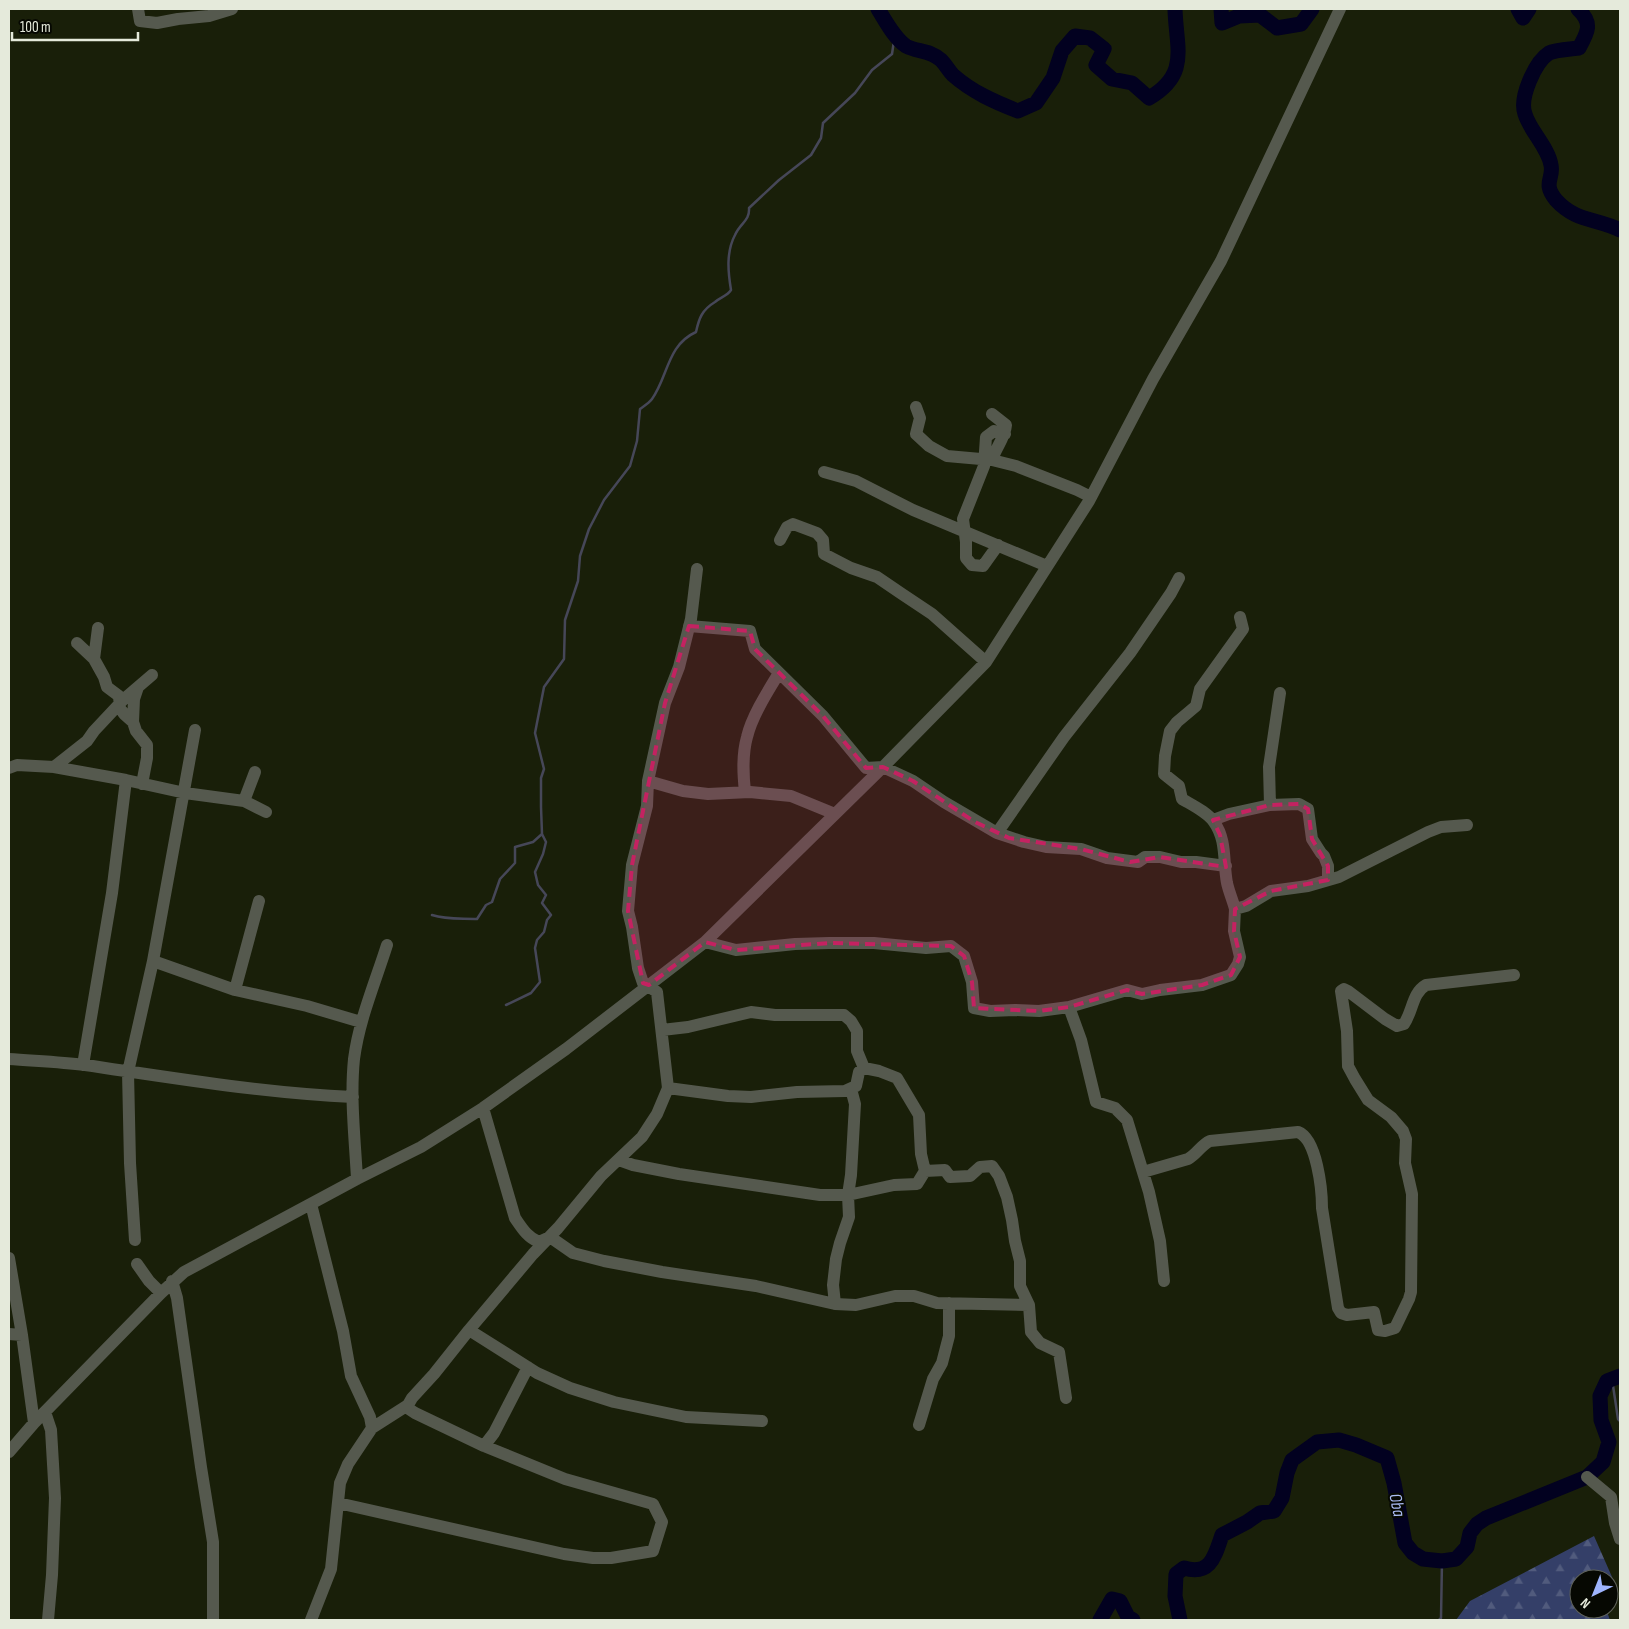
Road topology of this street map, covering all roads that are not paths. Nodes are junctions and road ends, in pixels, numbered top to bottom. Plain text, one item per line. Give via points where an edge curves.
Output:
1 (138, 9) edge
2 (232, 9) edge
3 (1340, 9) edge
4 (916, 407) dead end
5 (992, 414) dead end
6 (988, 459) junction
7 (824, 472) dead end
8 (1091, 497) junction
9 (965, 531) junction
10 (780, 540) dead end
11 (998, 546) junction
12 (1047, 566) junction
13 (697, 570) dead end
14 (1179, 578) dead end
15 (1240, 617) dead end
16 (689, 626) junction
17 (98, 628) dead end
18 (77, 643) dead end
19 (94, 658) junction
20 (986, 662) junction
21 (779, 673) junction
22 (152, 675) dead end
23 (138, 687) junction
24 (1280, 693) dead end
25 (120, 703) junction
26 (133, 722) junction
27 (195, 730) dead end
28 (883, 766) junction
29 (54, 767) junction
30 (9, 768) edge
31 (255, 772) dead end
32 (126, 780) junction
33 (648, 781) junction
34 (142, 784) junction
35 (745, 792) junction
36 (185, 793) junction
37 (244, 801) junction
38 (1270, 805) junction
39 (266, 812) dead end
40 (835, 814) junction
41 (1213, 820) junction
42 (1467, 825) dead end
43 (997, 833) junction
44 (1226, 866) junction
45 (1328, 880) junction
46 (259, 901) dead end
47 (1235, 909) junction
48 (705, 942) junction
49 (387, 945) dead end
50 (153, 961) junction
51 (1514, 975) dead end
52 (649, 985) junction
53 (235, 990) junction
54 (1069, 1007) junction
55 (361, 1022) junction
56 (662, 1030) junction
57 (9, 1059) edge
58 (82, 1065) junction
59 (864, 1068) junction
60 (128, 1072) junction
61 (668, 1088) junction
62 (851, 1088) junction
63 (353, 1097) junction
64 (483, 1108) junction
65 (619, 1160) junction
66 (925, 1170) junction
67 (1143, 1172) junction
68 (357, 1179) junction
69 (848, 1196) junction
70 (311, 1204) junction
71 (550, 1237) junction
72 (135, 1240) dead end
73 (9, 1258) edge
74 (137, 1264) dead end
75 (172, 1281) junction
76 (1164, 1281) dead end
77 (161, 1292) junction
78 (949, 1303) junction
79 (835, 1304) junction
80 (1029, 1305) junction
81 (469, 1330) junction
82 (9, 1334) edge
83 (22, 1335) junction
84 (528, 1367) junction
85 (1066, 1398) dead end
86 (408, 1405) junction
87 (45, 1412) junction
88 (762, 1421) dead end
89 (34, 1423) junction
90 (918, 1424) dead end
91 (372, 1428) junction
92 (484, 1446) junction
93 (9, 1452) edge
94 (1587, 1477) dead end
95 (338, 1503) junction
96 (1620, 1539) edge
97 (48, 1620) edge
98 (213, 1620) edge
99 (311, 1620) edge

1 - 2 street via 140,20 157,23 209,16
3 - 8 street via 1221,261 1153,379
4 - 6 street via 920,418 916,434 929,446 947,456
5 - 6 street via 1006,425 1005,434
6 - 8 street via 1016,466
6 - 9 street via 963,519
7 - 9 street via 856,481 913,510
8 - 12 street
9 - 11 street
9 - 11 street via 966,558 972,565 983,566
10 - 20 street via 793,524 817,534 823,540 824,554 877,577 932,614
11 - 12 street
12 - 20 street
13 - 16 street
14 - 43 street via 1130,653 1064,737
15 - 41 street via 1243,629 1200,689 1196,706 1170,731 1165,756 1164,774 1179,786 1182,799
16 - 21 street via 750,631 755,649
16 - 33 street via 679,667 665,703
17 - 19 street
18 - 19 street
19 - 25 street via 107,687 119,696
20 - 28 street
21 - 28 street via 823,716 866,768
21 - 35 street via 747,736 742,769
22 - 23 street
23 - 25 street
23 - 26 street
24 - 38 street via 1270,767
25 - 26 street via 124,714
25 - 29 street via 87,741
26 - 34 street via 147,745
27 - 36 street
28 - 40 street
28 - 43 street
29 - 30 street via 17,765
29 - 32 street
31 - 37 street
32 - 34 street
32 - 58 street via 112,893
33 - 35 street via 708,794
33 - 52 street via 647,806 632,865 628,911 638,968 643,983
34 - 36 street
35 - 40 street via 791,796
36 - 37 street
36 - 50 street
37 - 39 street
38 - 41 street
38 - 45 street via 1299,804 1308,809 1312,839 1328,866
40 - 48 street
41 - 44 street via 1220,834
42 - 45 street via 1441,827 1428,832
43 - 44 street via 1046,847 1081,849 1130,862 1138,862 1145,857
44 - 47 street via 1227,883
45 - 47 street via 1271,891
46 - 53 street
47 - 54 street via 1234,932 1240,957 1230,975 1202,985 1142,994 1127,990
48 - 52 street
48 - 54 street via 736,950 829,943 926,948 951,946 964,956 972,982 974,1008 1039,1011
49 - 55 street
50 - 53 street
50 - 60 street
51 - 67 street via 1426,984 1419,988 1404,1024 1397,1026 1348,991 1341,991 1348,1066 1365,1096 1397,1124 1406,1139 1405,1163 1412,1194 1411,1292 1392,1329 1378,1330 1374,1312 1344,1314 1338,1308 1318,1170 1302,1134 1210,1141 1188,1159
52 - 56 street via 657,992
52 - 64 street
53 - 55 street
54 - 67 street via 1081,1040 1096,1102 1115,1108 1127,1120
55 - 63 street via 354,1060
56 - 59 street via 751,1012 844,1015 858,1032 857,1051
56 - 61 street
57 - 58 street
58 - 60 street
59 - 62 street via 859,1072 856,1086
59 - 66 street via 897,1078 915,1107 919,1115
60 - 63 street via 310,1095
60 - 72 street
61 - 62 street via 752,1097
61 - 65 street via 642,1137
62 - 69 street via 855,1104
63 - 68 street
64 - 68 street via 421,1147
64 - 71 street via 515,1218 532,1240 539,1242
65 - 69 street via 679,1174 773,1189
65 - 71 street
66 - 69 street via 917,1184 894,1185
66 - 80 street via 945,1170 950,1177 970,1176 980,1167 992,1166 1007,1197 1020,1260 1020,1286
67 - 76 street via 1160,1241
68 - 70 street
69 - 79 street via 849,1217 832,1285
70 - 75 street
70 - 91 street via 343,1330 351,1376
71 - 79 street via 573,1253 604,1261 756,1286
71 - 81 street
73 - 83 street
74 - 77 street via 149,1282
75 - 77 street
75 - 98 street via 213,1542
77 - 87 street
78 - 79 street via 895,1296 856,1305
78 - 80 street
78 - 90 street via 949,1336
80 - 85 street via 1031,1332 1040,1343 1059,1352
81 - 84 street
81 - 86 street
82 - 83 street
83 - 89 street
84 - 88 street via 570,1388 614,1402 686,1417
84 - 92 street
86 - 91 street
86 - 92 street via 415,1412
87 - 89 street
87 - 97 street via 51,1430 55,1498
89 - 93 street
91 - 95 street via 348,1464 340,1483
92 - 95 street via 565,1478 653,1504 662,1522 652,1551 611,1558 564,1554
94 - 96 street via 1611,1497
95 - 99 street via 331,1569

